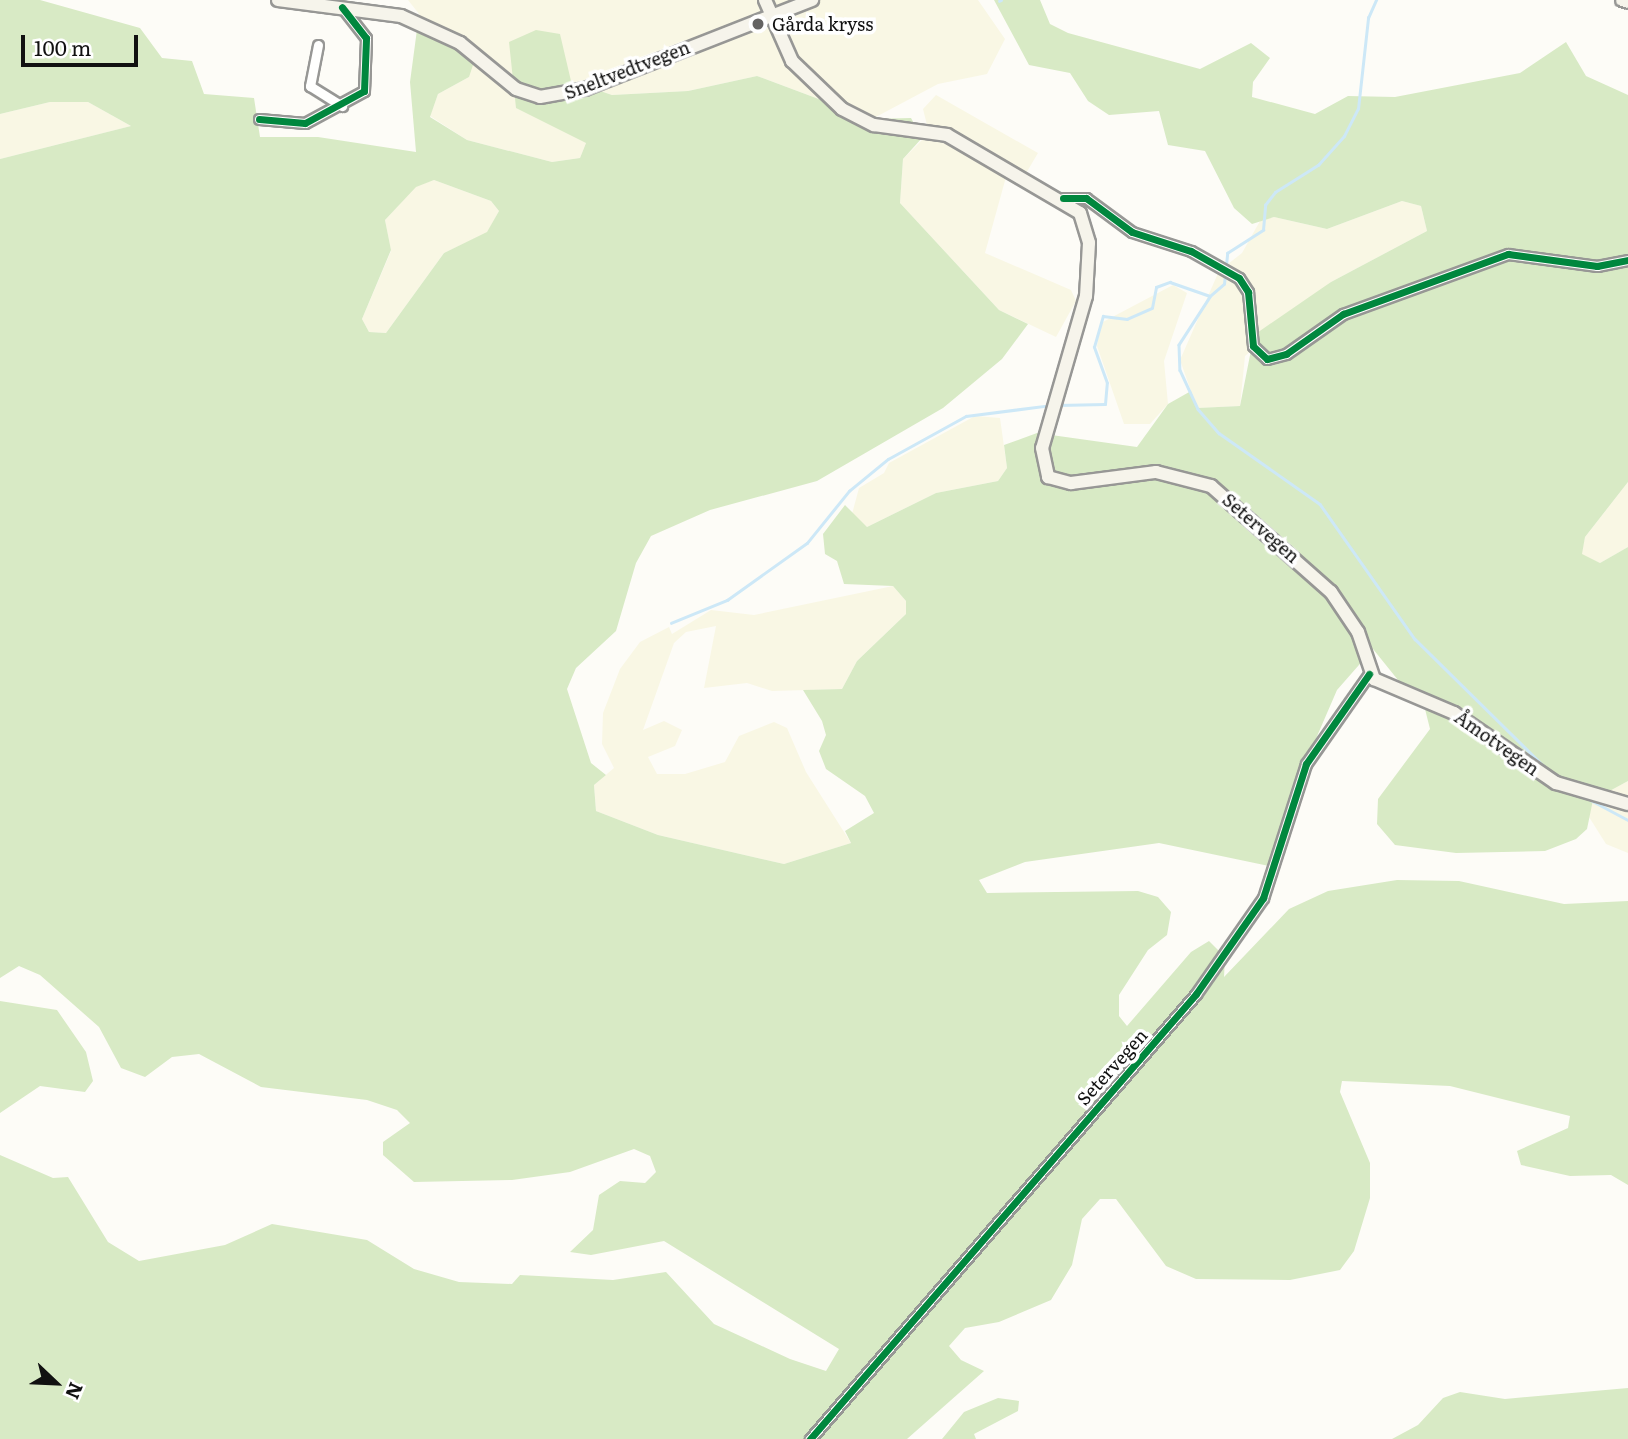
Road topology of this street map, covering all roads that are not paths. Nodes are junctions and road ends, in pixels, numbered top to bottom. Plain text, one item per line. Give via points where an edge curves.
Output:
1 (278, 0) edge
2 (765, 0) edge
3 (812, 0) edge
4 (1622, 0) edge
5 (1628, 2) edge
6 (342, 7) junction
7 (771, 15) junction
8 (318, 45) dead end
9 (301, 88) dead end
10 (313, 91) junction
11 (342, 106) junction
12 (259, 119) dead end
13 (1063, 198) junction
14 (1628, 260) edge
15 (1369, 674) junction
16 (1628, 804) edge
17 (810, 1439) edge

1 - 6 main road, Sneltvedtvegen
2 - 7 main road
3 - 7 main road, Sneltvedtvegen
4 - 5 main road
6 - 7 main road, Sneltvedtvegen via 385,11 439,33 516,89 540,97 585,89
6 - 11 street via 362,30 370,69 364,92
7 - 13 main road, Setervegen via 803,76 849,114 874,125 938,131
8 - 10 street
9 - 10 street
10 - 11 street
11 - 12 street via 305,122
13 - 14 street via 1086,198 1132,232 1191,251 1239,278 1248,292 1253,346 1267,359 1286,354 1343,314 1508,254 1597,266
13 - 15 main road, Setervegen via 1084,221 1089,261 1082,320 1042,448 1045,473 1071,483 1156,472 1217,489 1340,602 1358,632
15 - 16 main road, Åmotvegen via 1454,713 1556,783
15 - 17 street, Setervegen via 1306,764 1262,898 1196,994

